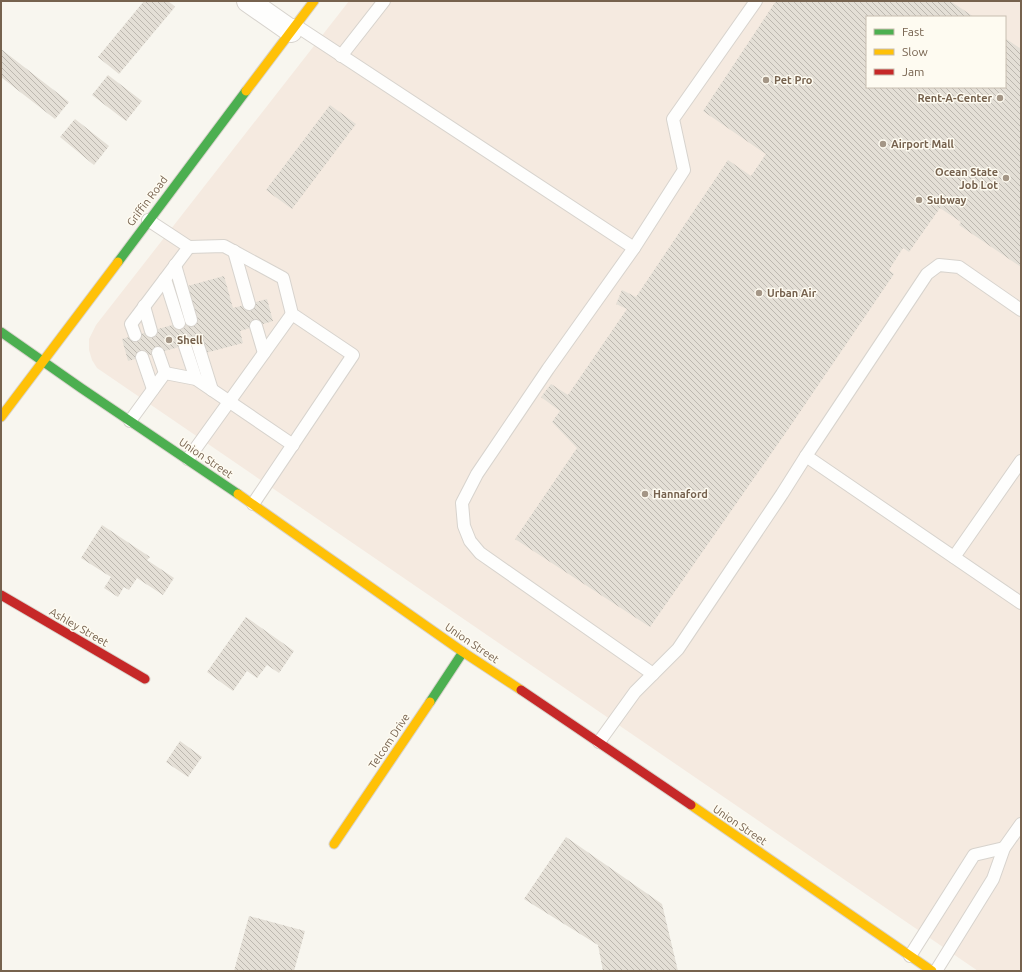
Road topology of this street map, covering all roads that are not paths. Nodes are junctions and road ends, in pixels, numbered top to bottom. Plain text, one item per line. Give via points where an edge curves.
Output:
1 (248, 1) edge
2 (314, 1) edge
3 (384, 1) edge
4 (756, 1) edge
5 (293, 28) junction
6 (341, 56) junction
7 (148, 220) junction
8 (189, 247) junction
9 (634, 248) junction
10 (234, 251) junction
11 (175, 265) junction
12 (165, 279) junction
13 (249, 304) dead end
14 (144, 306) junction
15 (1021, 310) edge
16 (292, 314) junction
17 (191, 320) dead end
18 (178, 323) dead end
19 (256, 326) dead end
20 (151, 331) dead end
21 (1, 332) edge
22 (135, 335) dead end
23 (197, 342) dead end
24 (185, 346) dead end
25 (158, 353) dead end
26 (264, 353) junction
27 (142, 357) dead end
28 (43, 360) junction
29 (165, 373) junction
30 (196, 379) junction
31 (153, 389) junction
32 (212, 390) junction
33 (229, 402) junction
34 (1, 417) edge
35 (130, 421) junction
36 (293, 445) junction
37 (806, 456) junction
38 (188, 459) junction
39 (1021, 461) edge
40 (253, 504) junction
41 (954, 557) junction
42 (1, 595) edge
43 (1021, 603) edge
44 (463, 652) junction
45 (653, 674) junction
46 (145, 679) dead end
47 (599, 742) junction
48 (1021, 824) edge
49 (334, 844) dead end
50 (1004, 848) junction
51 (908, 961) junction
52 (932, 971) edge
53 (936, 971) edge

1 - 5 street
2 - 5 main road, Griffin Road
3 - 6 lane
4 - 9 lane via 673,119 684,170
5 - 6 lane
5 - 7 main road, Griffin Road
6 - 9 lane
7 - 8 lane
7 - 28 main road, Griffin Road
8 - 10 lane via 224,246
8 - 11 lane
9 - 45 lane via 548,368 477,474 462,504 464,526 470,541 480,553
10 - 13 lane
10 - 16 lane via 283,278
11 - 12 lane
11 - 17 lane
12 - 14 lane
12 - 18 lane
14 - 20 lane
14 - 22 lane via 131,324
15 - 37 lane via 958,267 939,265 927,274
16 - 26 lane
16 - 36 lane via 353,355
19 - 26 lane
21 - 28 main road, Union Street
23 - 32 lane
24 - 30 lane
25 - 29 lane
26 - 33 lane
27 - 31 lane
28 - 34 main road, Griffin Road
28 - 35 main road, Union Street
29 - 30 lane
29 - 31 lane
30 - 32 lane
31 - 35 lane
32 - 33 lane
33 - 36 lane
33 - 38 lane
35 - 38 main road, Union Street
36 - 40 lane
37 - 41 lane
37 - 45 lane via 678,650
38 - 40 main road, Union Street
39 - 41 lane
40 - 44 main road, Union Street
41 - 43 lane
42 - 46 main road, Ashley Street
44 - 47 main road, Union Street
44 - 49 main road, Telcom Drive
45 - 47 lane via 635,692
47 - 51 main road, Union Street
48 - 50 lane
50 - 51 lane via 974,855
50 - 53 lane via 993,879
51 - 52 main road, Union Street

